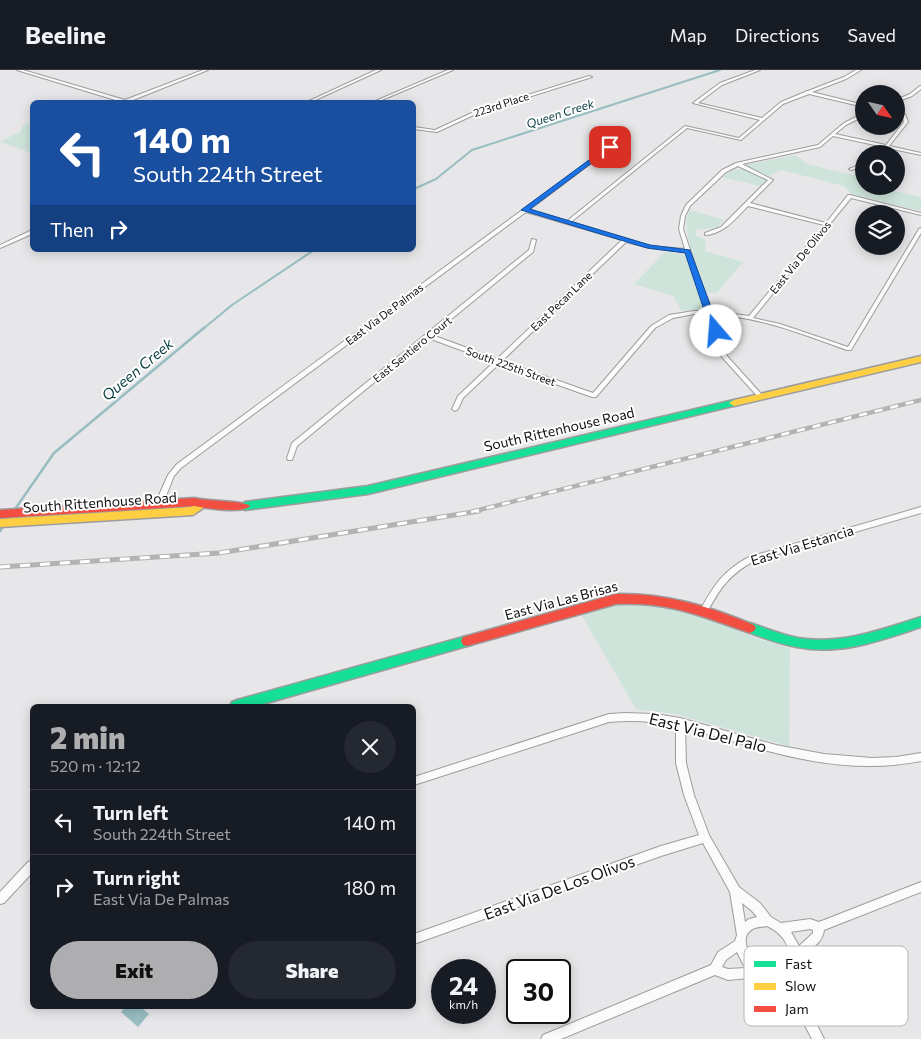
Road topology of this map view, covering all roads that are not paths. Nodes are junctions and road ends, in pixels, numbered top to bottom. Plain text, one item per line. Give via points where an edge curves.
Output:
1 (19, 70) edge
2 (206, 70) edge
3 (379, 70) edge
4 (451, 70) edge
5 (758, 70) edge
6 (859, 70) edge
7 (590, 76) dead end
8 (921, 88) edge
9 (807, 92) junction
10 (905, 96) edge
11 (118, 100) edge
12 (130, 100) edge
13 (315, 100) edge
14 (380, 100) edge
15 (855, 104) edge
16 (763, 119) junction
17 (855, 119) edge
18 (416, 128) edge
19 (834, 135) junction
20 (896, 135) edge
21 (624, 137) dead end
22 (882, 145) edge
23 (888, 145) edge
24 (905, 150) edge
25 (921, 154) edge
26 (738, 164) junction
27 (855, 168) edge
28 (852, 169) dead end
29 (747, 204) junction
30 (525, 210) junction
31 (921, 214) edge
32 (568, 222) junction
33 (826, 224) junction
34 (921, 229) edge
35 (30, 233) edge
36 (707, 234) dead end
37 (534, 240) dead end
38 (625, 240) junction
39 (0, 247) edge
40 (688, 252) junction
41 (710, 314) junction
42 (752, 318) junction
43 (428, 336) junction
44 (921, 360) edge
45 (498, 362) junction
46 (761, 397) junction
47 (455, 409) dead end
48 (290, 458) dead end
49 (159, 504) junction
50 (201, 506) junction
51 (921, 510) edge
52 (0, 514) edge
53 (72, 514) junction
54 (0, 523) edge
55 (704, 611) junction
56 (921, 622) edge
57 (244, 704) edge
58 (680, 722) junction
59 (921, 757) edge
60 (416, 780) edge
61 (705, 838) junction
62 (30, 868) edge
63 (921, 887) edge
64 (735, 891) junction
65 (0, 898) edge
66 (766, 921) junction
67 (819, 927) junction
68 (780, 928) junction
69 (416, 938) edge
70 (741, 939) junction
71 (792, 946) edge
72 (809, 946) edge
73 (744, 954) edge
74 (715, 969) junction
75 (744, 975) edge
76 (811, 1026) edge
77 (547, 1039) edge
78 (818, 1039) edge

1 - 11 street
2 - 12 street
3 - 13 street
4 - 14 street
5 - 16 street via 721,84 695,103
6 - 9 street
7 - 18 street, 223rd Place via 477,112 436,131
8 - 10 street
9 - 15 street
9 - 16 street via 782,103
16 - 32 street via 740,139 686,127
17 - 19 street
19 - 22 street
19 - 26 street via 811,149
20 - 23 street
21 - 30 street, East Via De Palmas
24 - 25 street
26 - 29 street via 771,180
26 - 40 street via 724,171 686,209 681,229
27 - 28 street
29 - 33 street
29 - 36 street via 723,228
30 - 32 street
30 - 49 street, East Via De Palmas via 180,466 171,475
31 - 33 street, East Via De Olivos via 850,196
32 - 38 street
33 - 42 street, East Via De Olivos
34 - 42 street via 849,349
35 - 39 street
37 - 43 street, East Sentiero Court via 531,251
38 - 40 street
38 - 45 street, East Pecan Lane
40 - 41 street
41 - 42 street
41 - 45 street, South 225th Street via 678,314 658,322 594,396
41 - 46 street via 727,360
43 - 45 street, South 225th Street
43 - 48 street, East Sentiero Court via 294,445
44 - 46 main road, South Rittenhouse Road
45 - 47 street, East Pecan Lane via 460,397
46 - 50 main road, South Rittenhouse Road via 368,490 268,503
49 - 50 main road, South Rittenhouse Road via 194,502
49 - 53 main road, South Rittenhouse Road
50 - 53 main road, South Rittenhouse Road via 193,511
51 - 55 street, East Via Estancia via 752,559 722,579
52 - 53 main road, South Rittenhouse Road
53 - 54 main road, South Rittenhouse Road
55 - 56 main road, East Via Las Brisas via 780,640 814,646 858,642
55 - 57 main road, East Via Las Brisas via 662,599 616,599
58 - 59 street, East Via Del Palo via 780,751 821,759 865,763
58 - 60 street, East Via Del Palo via 640,715 609,718
58 - 61 street via 684,779
61 - 64 street
61 - 69 street, East Via De Los Olivos
62 - 65 street
63 - 67 street
64 - 66 street via 756,907
64 - 70 street
66 - 68 street
66 - 70 street via 754,922 744,929
67 - 68 street via 810,924
67 - 72 street via 818,936
68 - 71 street
70 - 73 street
70 - 74 street via 722,956
74 - 75 street via 728,975
74 - 77 street
76 - 78 street

